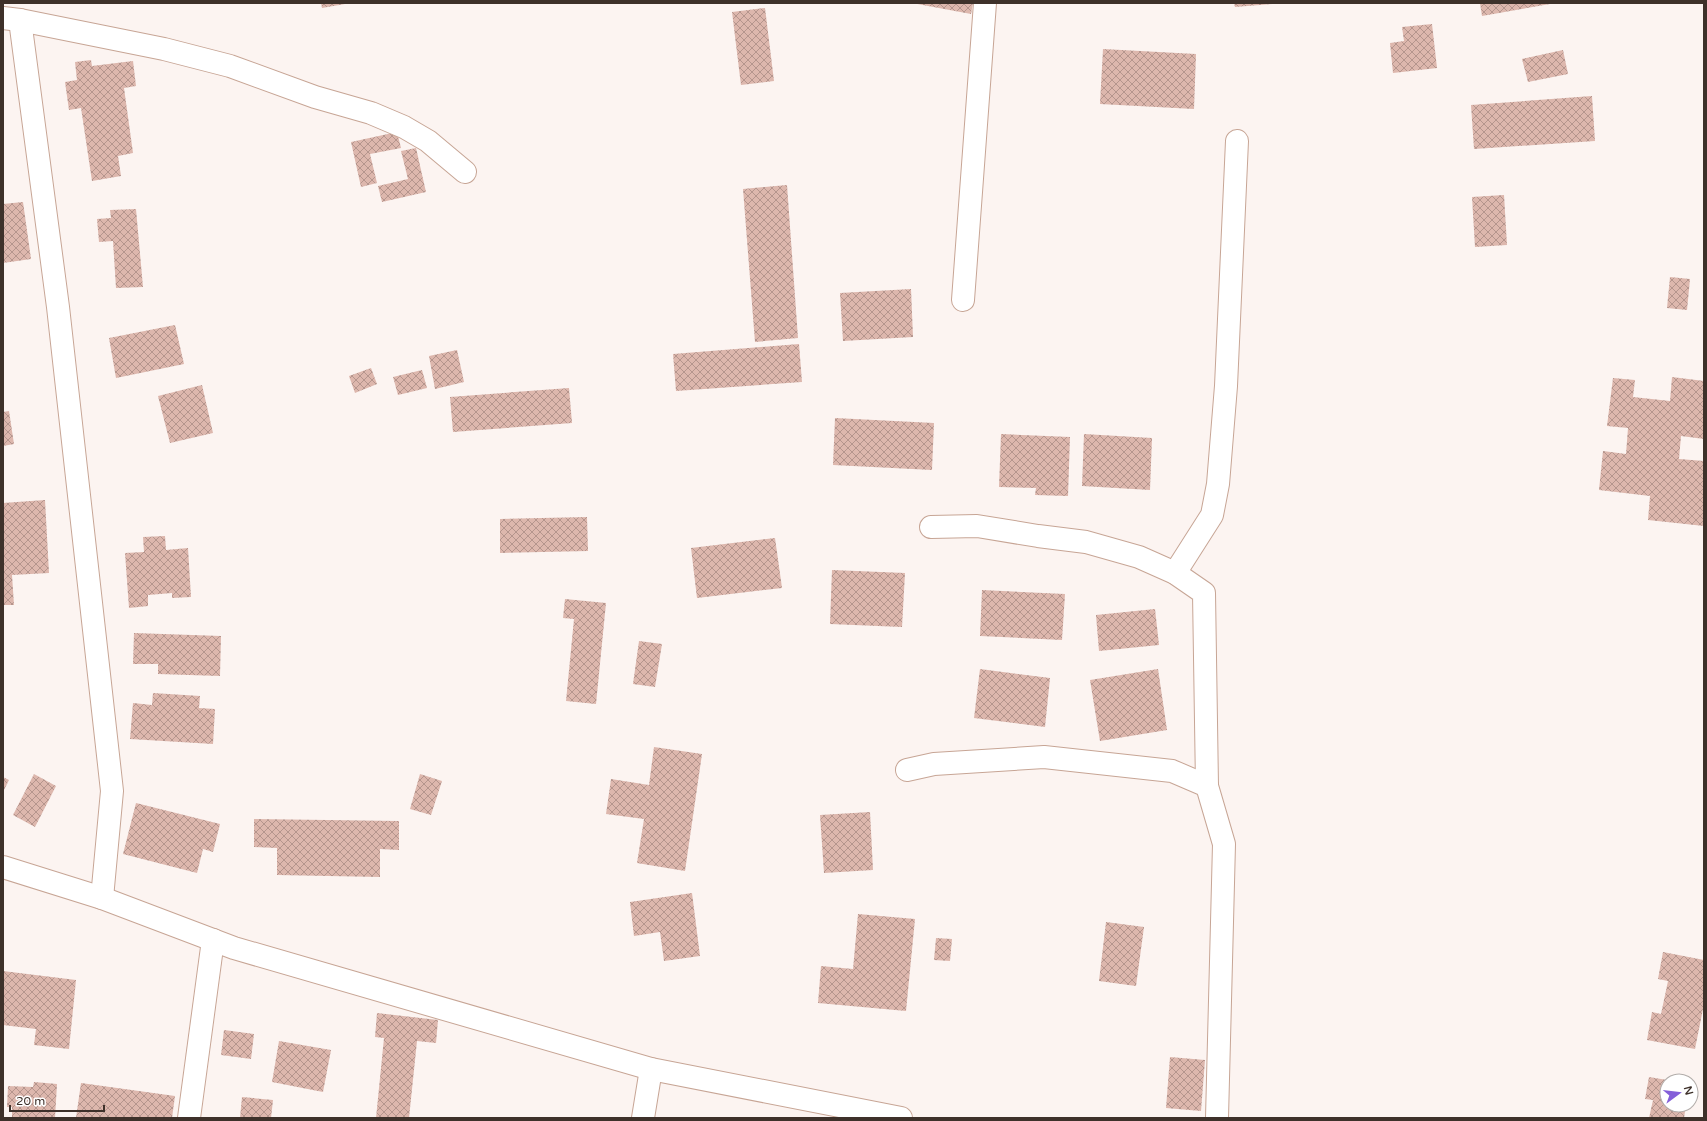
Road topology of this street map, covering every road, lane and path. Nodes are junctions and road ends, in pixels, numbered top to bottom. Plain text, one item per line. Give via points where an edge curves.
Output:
1 (985, 3) edge
2 (12, 19) edge
3 (1237, 141) dead end
4 (465, 172) dead end
5 (963, 300) dead end
6 (930, 527) dead end
7 (1175, 573) junction
8 (908, 770) dead end
9 (1207, 786) junction
10 (3, 867) edge
11 (102, 898) junction
12 (212, 940) junction
13 (651, 1069) junction
14 (189, 1118) edge
15 (643, 1118) edge
16 (901, 1118) edge
17 (1217, 1118) edge

1 - 5 street
2 - 4 street via 164,49 230,66 314,97 371,113 428,141
2 - 11 street via 58,307 112,791
3 - 7 street via 1226,386 1218,484 1212,515
6 - 7 street via 977,526 1086,542 1138,557
7 - 9 street via 1204,593
8 - 9 street via 934,764 1044,757 1172,772
9 - 17 street via 1224,844
10 - 11 street
11 - 12 street
12 - 13 street
12 - 14 street
13 - 15 street
13 - 16 street

